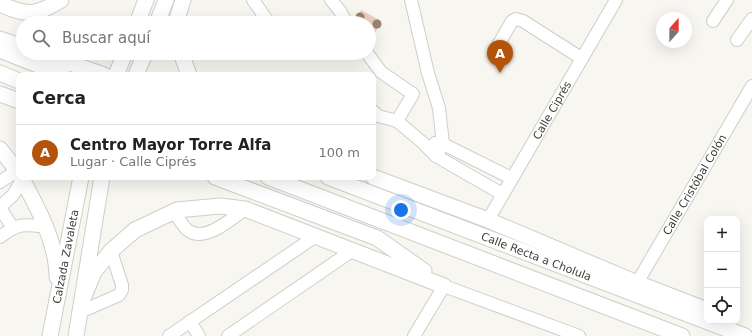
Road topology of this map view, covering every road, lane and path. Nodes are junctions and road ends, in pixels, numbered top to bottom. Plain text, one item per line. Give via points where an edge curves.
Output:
1 (61, 0) edge
2 (146, 0) edge
3 (166, 0) edge
4 (183, 0) edge
5 (253, 0) edge
6 (332, 0) edge
7 (411, 0) edge
8 (616, 0) edge
9 (727, 0) edge
10 (0, 4) edge
11 (140, 16) edge
12 (160, 16) edge
13 (178, 16) edge
14 (264, 16) edge
15 (343, 16) edge
16 (752, 19) edge
17 (714, 20) dead end
18 (0, 39) edge
19 (738, 40) dead end
20 (16, 45) edge
21 (497, 47) dead end
22 (0, 50) edge
23 (16, 56) edge
24 (581, 58) junction
25 (25, 60) edge
26 (61, 60) edge
27 (121, 60) edge
28 (142, 60) edge
29 (184, 60) edge
30 (372, 60) edge
31 (55, 72) edge
32 (95, 72) edge
33 (117, 72) edge
34 (137, 72) edge
35 (188, 72) edge
36 (0, 73) edge
37 (16, 79) edge
38 (752, 86) edge
39 (0, 94) edge
40 (16, 100) edge
41 (376, 114) edge
42 (397, 121) junction
43 (422, 142) junction
44 (443, 144) junction
45 (0, 149) edge
46 (436, 156) junction
47 (16, 170) edge
48 (16, 176) edge
49 (376, 178) edge
50 (511, 178) junction
51 (18, 180) edge
52 (22, 180) edge
53 (80, 180) edge
54 (102, 180) edge
55 (223, 180) edge
56 (276, 180) edge
57 (336, 180) edge
58 (0, 182) edge
59 (502, 194) junction
60 (0, 208) edge
61 (245, 209) junction
62 (174, 211) junction
63 (488, 220) junction
64 (46, 227) junction
65 (13, 228) junction
66 (316, 236) junction
67 (0, 237) edge
68 (353, 250) junction
69 (111, 251) junction
70 (637, 283) junction
71 (444, 286) junction
72 (57, 302) junction
73 (81, 307) junction
74 (704, 309) edge
75 (190, 321) junction
76 (740, 323) edge
77 (752, 328) edge
78 (50, 336) edge
79 (76, 336) edge
80 (168, 336) edge
81 (199, 336) edge
82 (228, 336) edge
83 (414, 336) edge
84 (579, 336) edge
85 (682, 336) edge
86 (745, 336) edge

1 - 10 main road via 36,12 19,12
2 - 11 main road
3 - 12 main road
4 - 13 main road
5 - 14 street
6 - 15 street
7 - 44 street via 439,108
8 - 24 street, Calle Ciprés
9 - 17 street
16 - 19 street
18 - 20 main road
21 - 24 street via 512,21 516,19
22 - 23 main road
24 - 50 street, Calle Ciprés
25 - 31 main road
26 - 32 main road
27 - 33 main road
28 - 34 main road
29 - 35 main road
30 - 42 street via 381,72 413,94
36 - 37 main road
38 - 70 street, Calle Cristóbal Colón
39 - 40 main road
41 - 42 street
42 - 43 street
43 - 44 street
43 - 46 street
44 - 46 street
44 - 50 street
45 - 47 main road
46 - 59 street
48 - 58 street
49 - 63 main road
50 - 59 street, Calle Ciprés
51 - 60 street via 13,195
52 - 64 main road
53 - 72 main road, Calzada Zavaleta
54 - 73 main road, Calzada Zavaleta
55 - 71 main road via 377,238
56 - 85 main road, Calle Recta a Cholula
57 - 86 main road, Calle Recta a Cholula
59 - 63 street, Calle Ciprés
60 - 65 street
61 - 62 main road via 220,206
61 - 62 street via 212,231 200,234 188,231
61 - 66 main road
62 - 69 main road via 135,230
63 - 70 main road
64 - 65 street via 27,225
64 - 72 main road via 57,266
65 - 67 street
66 - 68 main road
66 - 75 street
68 - 71 main road
68 - 82 street
69 - 73 main road via 94,272
69 - 73 street via 122,290 119,295
70 - 74 main road
71 - 83 street
71 - 84 street
72 - 78 main road, Calzada Zavaleta
73 - 79 main road, Calzada Zavaleta
75 - 80 street
75 - 81 street
76 - 77 main road

